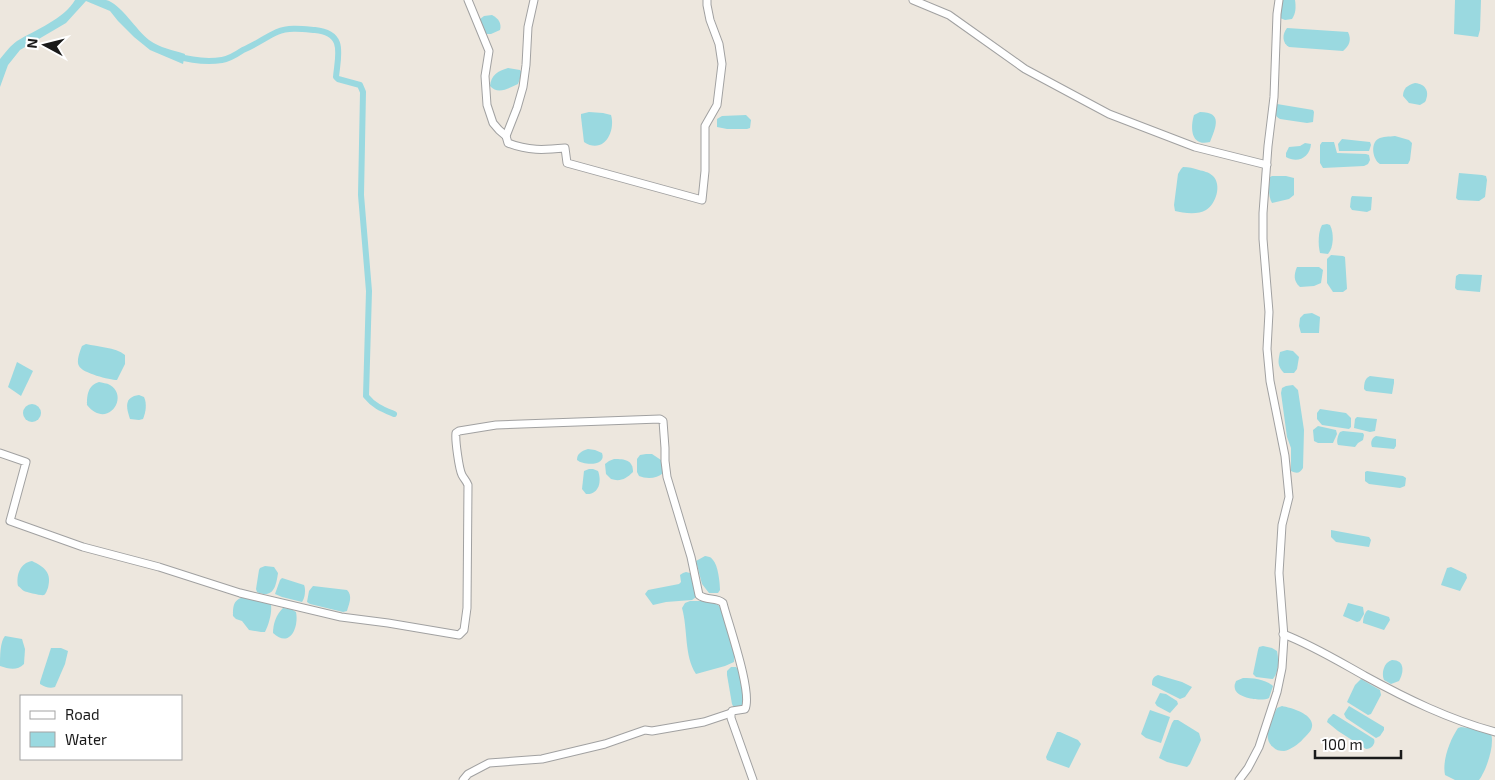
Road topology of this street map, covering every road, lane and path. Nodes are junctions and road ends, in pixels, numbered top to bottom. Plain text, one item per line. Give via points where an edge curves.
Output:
1 (468, 0) edge
2 (534, 0) edge
3 (708, 0) edge
4 (913, 0) edge
5 (1279, 0) edge
6 (506, 136) junction
7 (1267, 165) junction
8 (0, 453) edge
9 (1283, 634) junction
10 (731, 714) junction
11 (1495, 732) edge
12 (462, 780) edge
13 (753, 780) edge
14 (1239, 780) edge

1 - 6 street via 489,51 485,76 487,105 493,123
2 - 6 street via 528,27 523,87
3 - 6 street via 722,64 716,105 705,126 702,200 567,162 565,148 521,148 508,143
4 - 7 street via 949,14 1025,69 1109,114 1195,147
5 - 7 street
7 - 9 street via 1262,239 1269,312 1267,349 1285,456 1288,497 1282,525 1279,573
8 - 10 street via 26,462 10,521 84,547 240,592 341,617 459,635 464,630 467,608 468,486 461,472 456,433 496,425 660,419 667,477 699,595 723,603 742,672 747,705 745,709
9 - 11 street via 1321,650 1384,687 1449,718
9 - 14 street via 1282,668 1277,692 1259,747
10 - 12 street via 704,722 645,730 605,744 542,759 489,763
10 - 13 street

